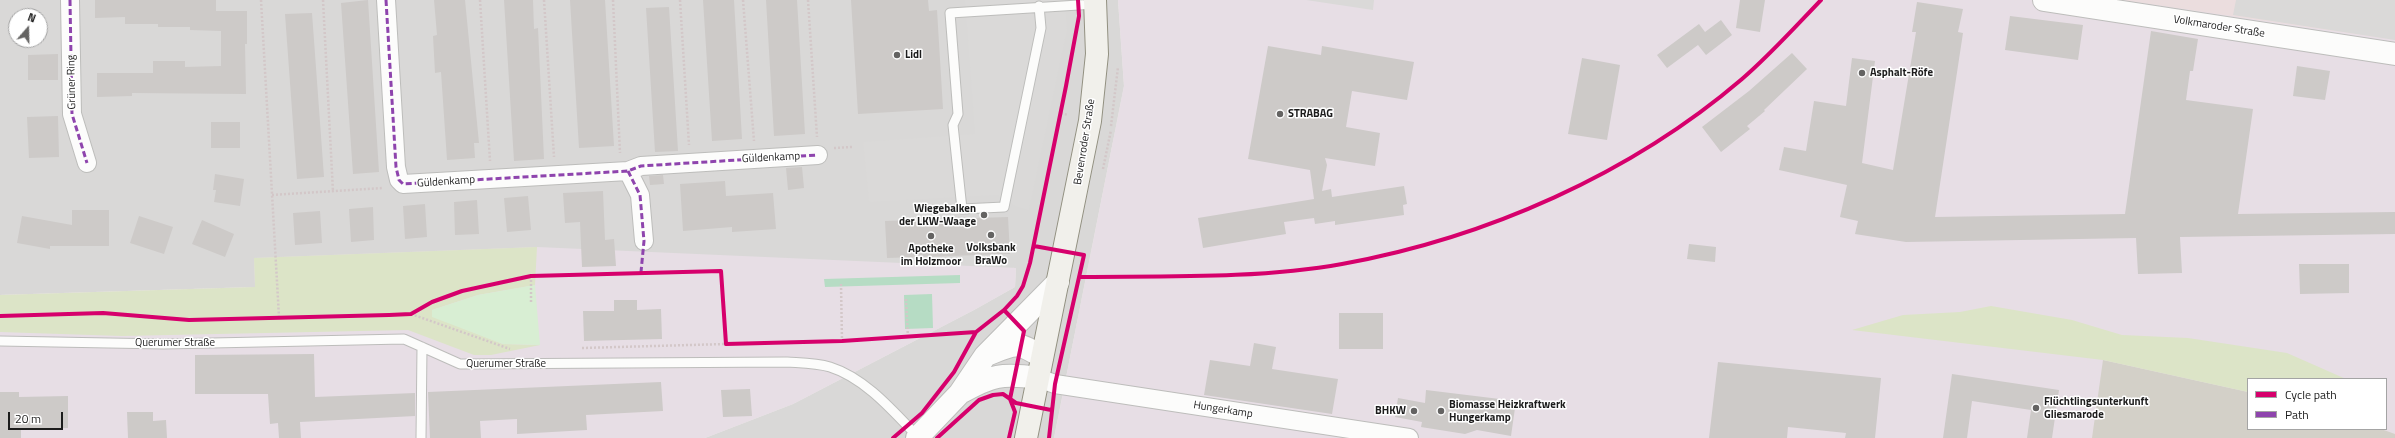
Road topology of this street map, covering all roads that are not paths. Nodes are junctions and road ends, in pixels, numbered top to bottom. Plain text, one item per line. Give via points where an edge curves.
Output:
1 (70, 0) edge
2 (386, 0) edge
3 (2044, 0) edge
4 (1095, 2) edge
5 (1039, 6) junction
6 (2395, 54) edge
7 (818, 155) road end
8 (87, 163) dead end
9 (624, 171) junction
10 (644, 241) dead end
11 (1058, 282) junction
12 (0, 341) edge
13 (422, 347) junction
14 (985, 356) junction
15 (1040, 368) junction
16 (960, 392) junction
17 (421, 438) edge
18 (918, 438) edge
19 (1026, 438) edge
20 (1409, 438) edge

1 - 8 street, Grüner Ring via 72,114
2 - 9 street, Güldenkamp via 396,167 399,180 403,184
3 - 6 street, Volkmaroder Straße
4 - 5 lane
4 - 11 main road, Bevenroder Straße via 1097,54 1090,121
5 - 5 lane via 950,13 958,114 954,125 962,209 1004,207 1041,28
7 - 9 street, Güldenkamp via 641,166
9 - 10 street via 640,195
11 - 14 street, Querumer Straße
11 - 15 main road, Bevenroder Straße
12 - 13 lane, Querumer Straße via 164,344 404,340
13 - 17 lane
13 - 18 lane, Querumer Straße via 460,364 814,364 842,372 862,385 879,398
14 - 15 street via 1008,346 1022,344
14 - 16 street, Querumer Straße
15 - 16 street, Querumer Straße via 983,380
15 - 19 main road, Bevenroder Straße
15 - 20 street, Hungerkamp via 1055,384
16 - 18 street, Querumer Straße

